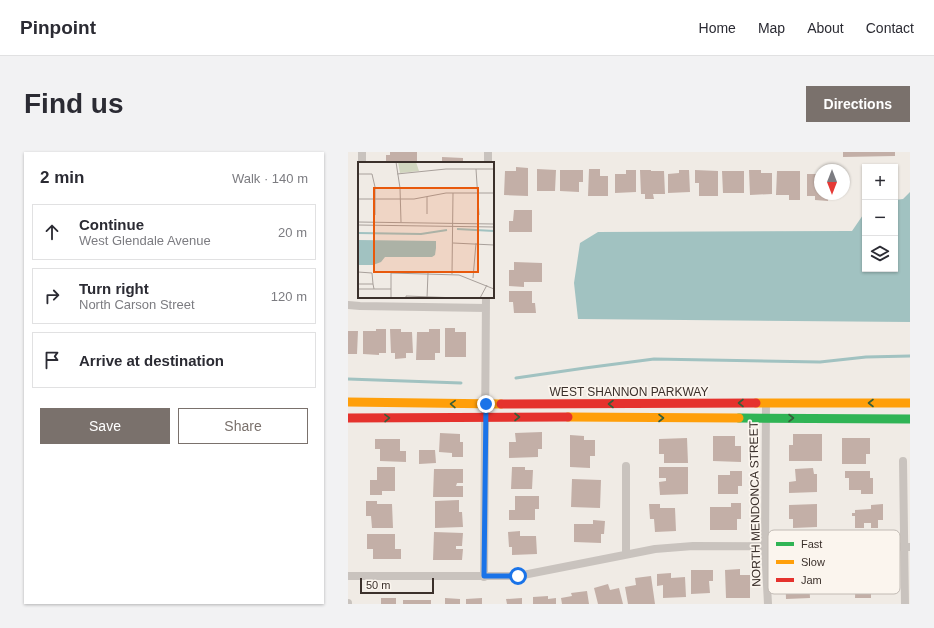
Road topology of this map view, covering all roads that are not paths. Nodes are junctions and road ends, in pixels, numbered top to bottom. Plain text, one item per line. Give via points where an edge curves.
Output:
1 (360, 298) edge
2 (486, 298) edge
3 (348, 305) edge
4 (360, 306) junction
5 (486, 308) junction
6 (348, 402) edge
7 (766, 403) junction
8 (910, 403) edge
9 (486, 404) junction
10 (486, 417) junction
11 (348, 418) edge
12 (766, 418) junction
13 (910, 418) edge
14 (903, 460) dead end
15 (626, 466) dead end
16 (765, 546) junction
17 (768, 546) edge
18 (907, 547) edge
19 (626, 554) junction
20 (348, 576) edge
21 (484, 576) junction
22 (768, 604) edge
23 (905, 604) edge

1 - 4 street
2 - 5 street
3 - 4 street
4 - 5 street
5 - 9 street
9 -> 6 street, WEST SHANNON PARKWAY
8 -> 7 street, WEST SHANNON PARKWAY
7 -> 9 street, WEST SHANNON PARKWAY
7 - 12 street, NORTH MENDONCA STREET
9 - 10 street
11 -> 10 street, WEST SHANNON PARKWAY
10 -> 12 street, WEST SHANNON PARKWAY
10 - 21 street
12 -> 13 street, WEST SHANNON PARKWAY
12 - 16 street, NORTH MENDONCA STREET
14 - 18 street
15 - 19 street
16 - 17 street
16 - 19 street via 693,546
16 - 22 street, NORTH MENDONCA STREET
18 - 23 street
19 - 21 street via 518,576
20 - 21 street

